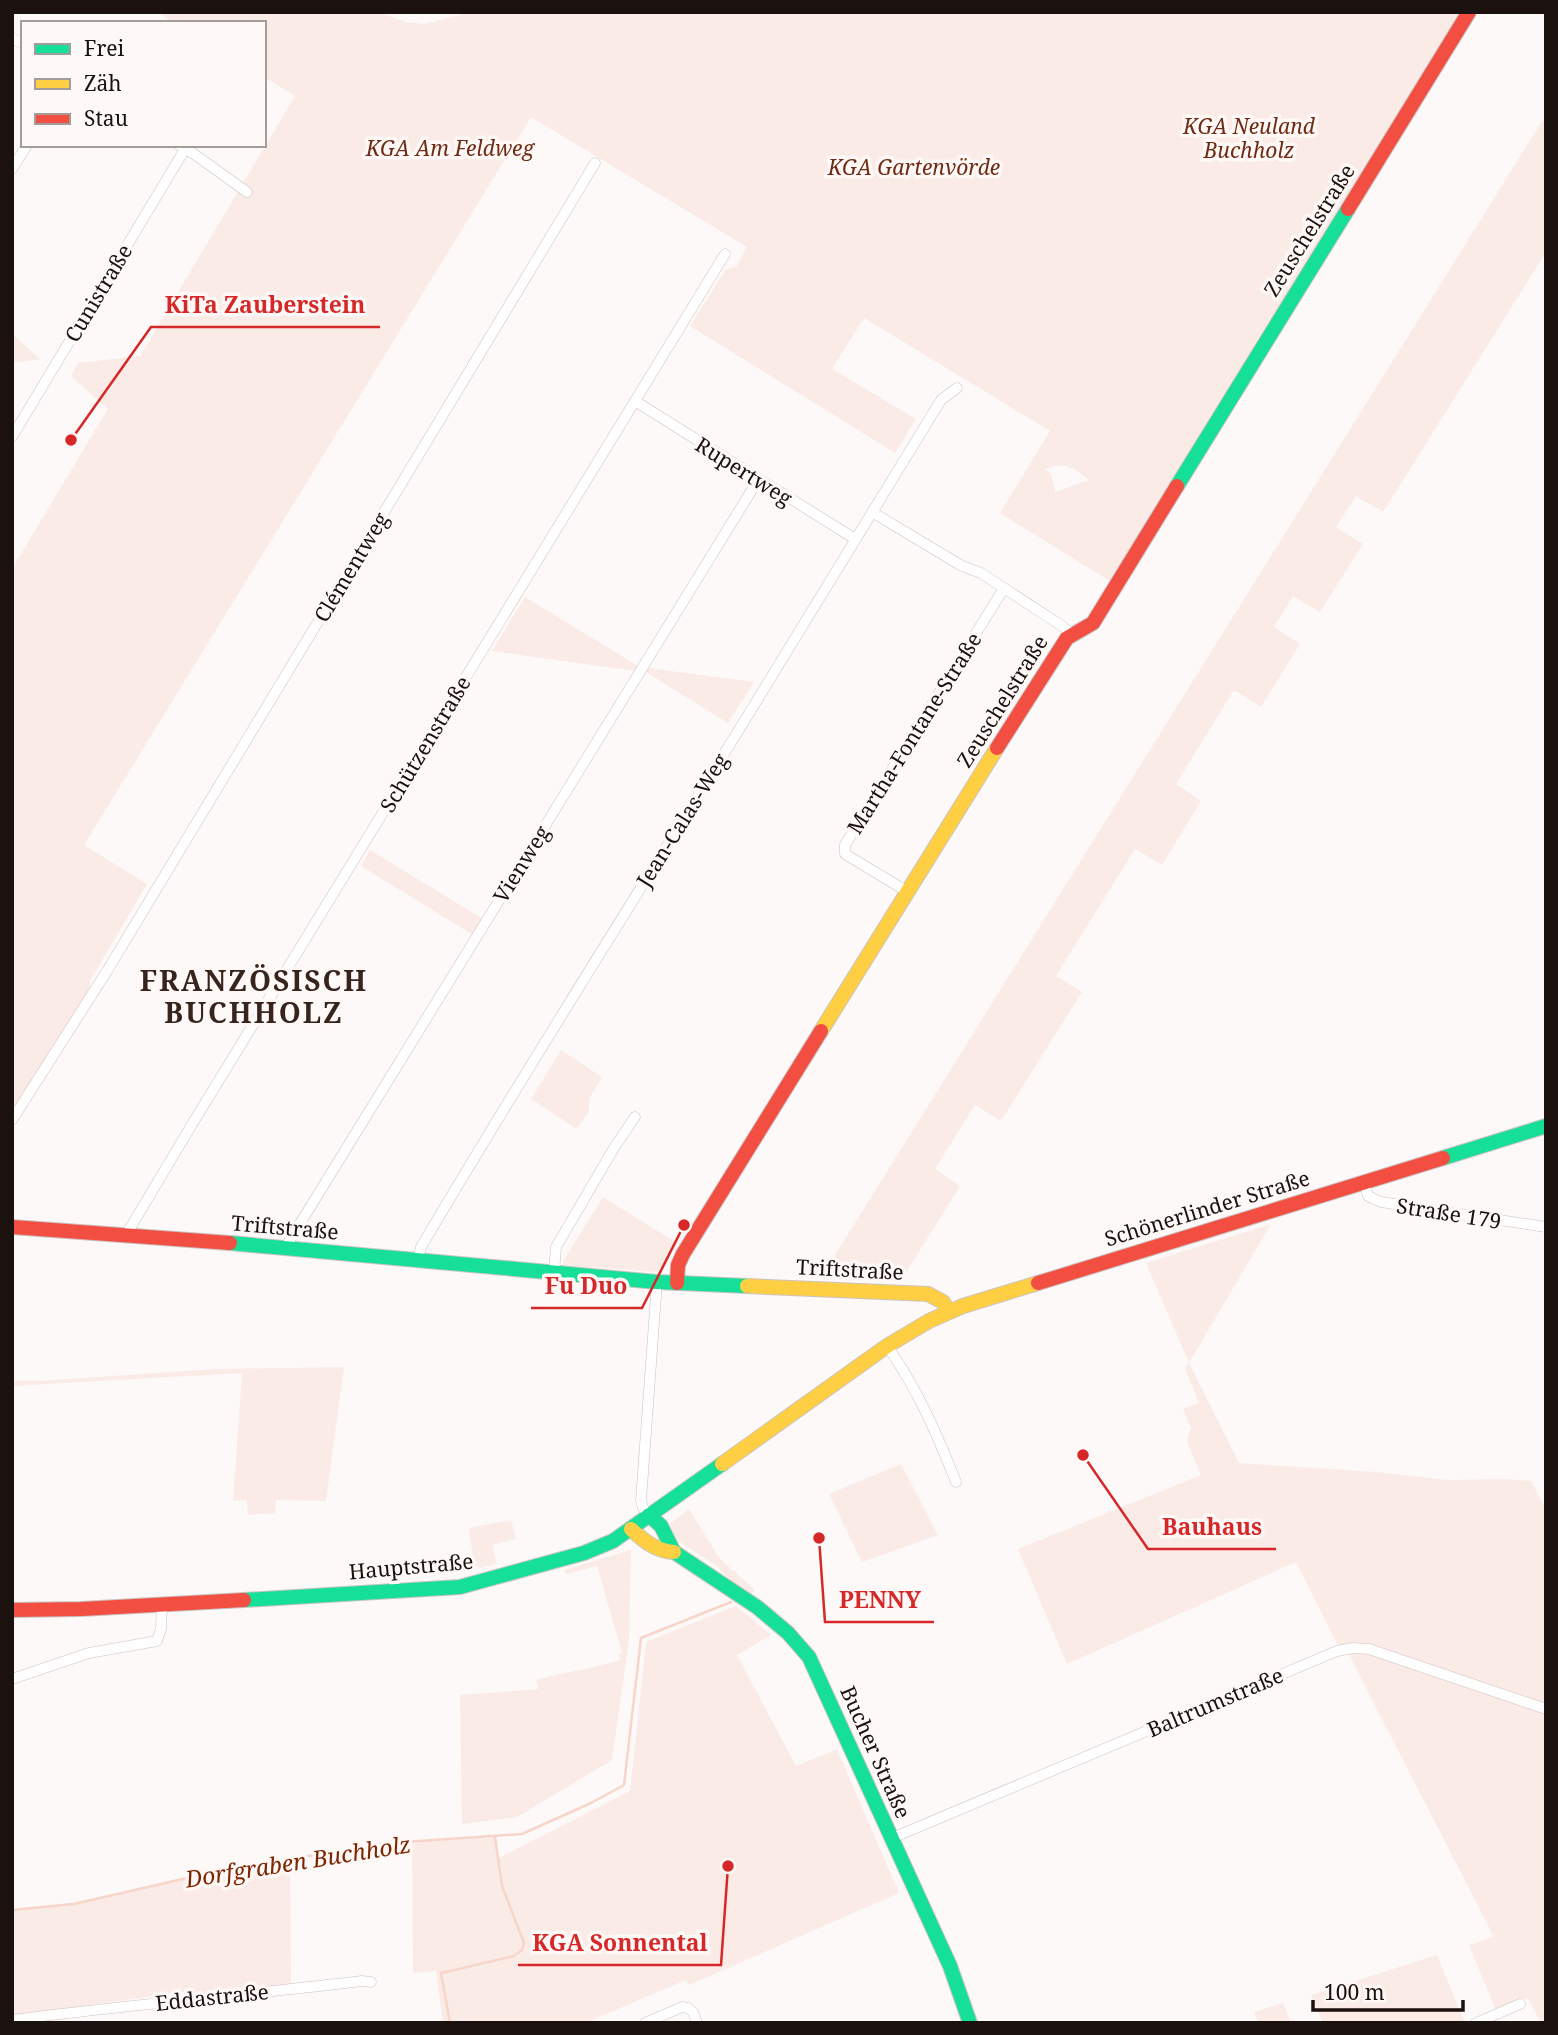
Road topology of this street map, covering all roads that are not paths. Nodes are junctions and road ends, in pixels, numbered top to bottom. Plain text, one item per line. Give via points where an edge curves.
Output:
1 (1469, 12) edge
2 (26, 147) edge
3 (182, 147) edge
4 (595, 163) dead end
5 (12, 169) edge
6 (247, 192) dead end
7 (725, 254) dead end
8 (957, 388) dead end
9 (635, 401) junction
10 (12, 437) edge
11 (758, 480) junction
12 (872, 512) junction
13 (855, 539) junction
14 (1004, 588) junction
15 (1072, 634) junction
16 (908, 892) junction
17 (635, 1117) dead end
18 (12, 1120) edge
19 (1546, 1126) edge
20 (1364, 1182) junction
21 (12, 1227) edge
22 (1546, 1227) edge
23 (126, 1235) junction
24 (285, 1248) junction
25 (418, 1260) junction
26 (554, 1273) junction
27 (657, 1282) junction
28 (677, 1283) junction
29 (949, 1312) junction
30 (887, 1346) junction
31 (956, 1482) dead end
32 (649, 1515) junction
33 (631, 1530) junction
34 (674, 1552) junction
35 (162, 1604) junction
36 (12, 1610) edge
37 (12, 1679) edge
38 (1546, 1709) edge
39 (892, 1838) junction
40 (371, 1982) dead end
41 (1520, 2004) dead end
42 (12, 2020) edge
43 (645, 2023) edge
44 (697, 2023) edge
45 (970, 2023) edge
46 (1476, 2023) edge

1 - 15 main road, Zeuschelstraße via 1093,623
2 - 5 street
3 - 6 street
3 - 10 street, Cunistraße
4 - 18 street, Clémentweg via 107,971
7 - 9 street, Schützenstraße
8 - 12 street, Jean-Calas-Weg via 941,400
9 - 11 street, Rupertweg
9 - 23 street, Schützenstraße
11 - 13 street, Rupertweg
11 - 24 street, Vienweg
12 - 13 street, Jean-Calas-Weg
12 - 14 street
13 - 25 street, Jean-Calas-Weg via 492,1127 421,1247
14 - 15 street
14 - 16 street, Martha-Fontane-Straße via 845,845 845,854
15 - 16 main road, Zeuschelstraße
16 - 28 main road, Zeuschelstraße via 683,1254
17 - 26 street via 556,1247
19 - 20 main road, Schönerlinder Straße
20 - 22 street, Straße 179 via 1368,1196 1381,1202
20 - 29 main road, Schönerlinder Straße
21 - 23 main road, Triftstraße
23 - 24 main road, Triftstraße
24 - 25 main road, Triftstraße
25 - 26 main road, Triftstraße
26 - 27 main road, Triftstraße
27 - 28 main road, Triftstraße
27 - 32 street via 641,1500
28 - 29 main road, Triftstraße via 928,1294 943,1302
29 - 30 main road, Schönerlinder Straße
30 - 31 street via 922,1404
30 - 32 main road, Schönerlinder Straße
32 - 33 main road, Hauptstraße
32 - 34 main road, Bucher Straße via 661,1526
33 - 34 main road, Bucher Straße via 663,1552
33 - 35 main road, Hauptstraße via 584,1553 460,1587
34 - 39 main road, Bucher Straße via 757,1607 804,1650
35 - 36 main road, Hauptstraße
35 - 37 street via 157,1641 79,1656
38 - 39 street, Baltrumstraße via 1369,1649 1337,1651
39 - 45 main road, Bucher Straße via 950,1966
40 - 42 street, Eddastraße
41 - 46 street
43 - 44 street via 682,2007 693,2012

